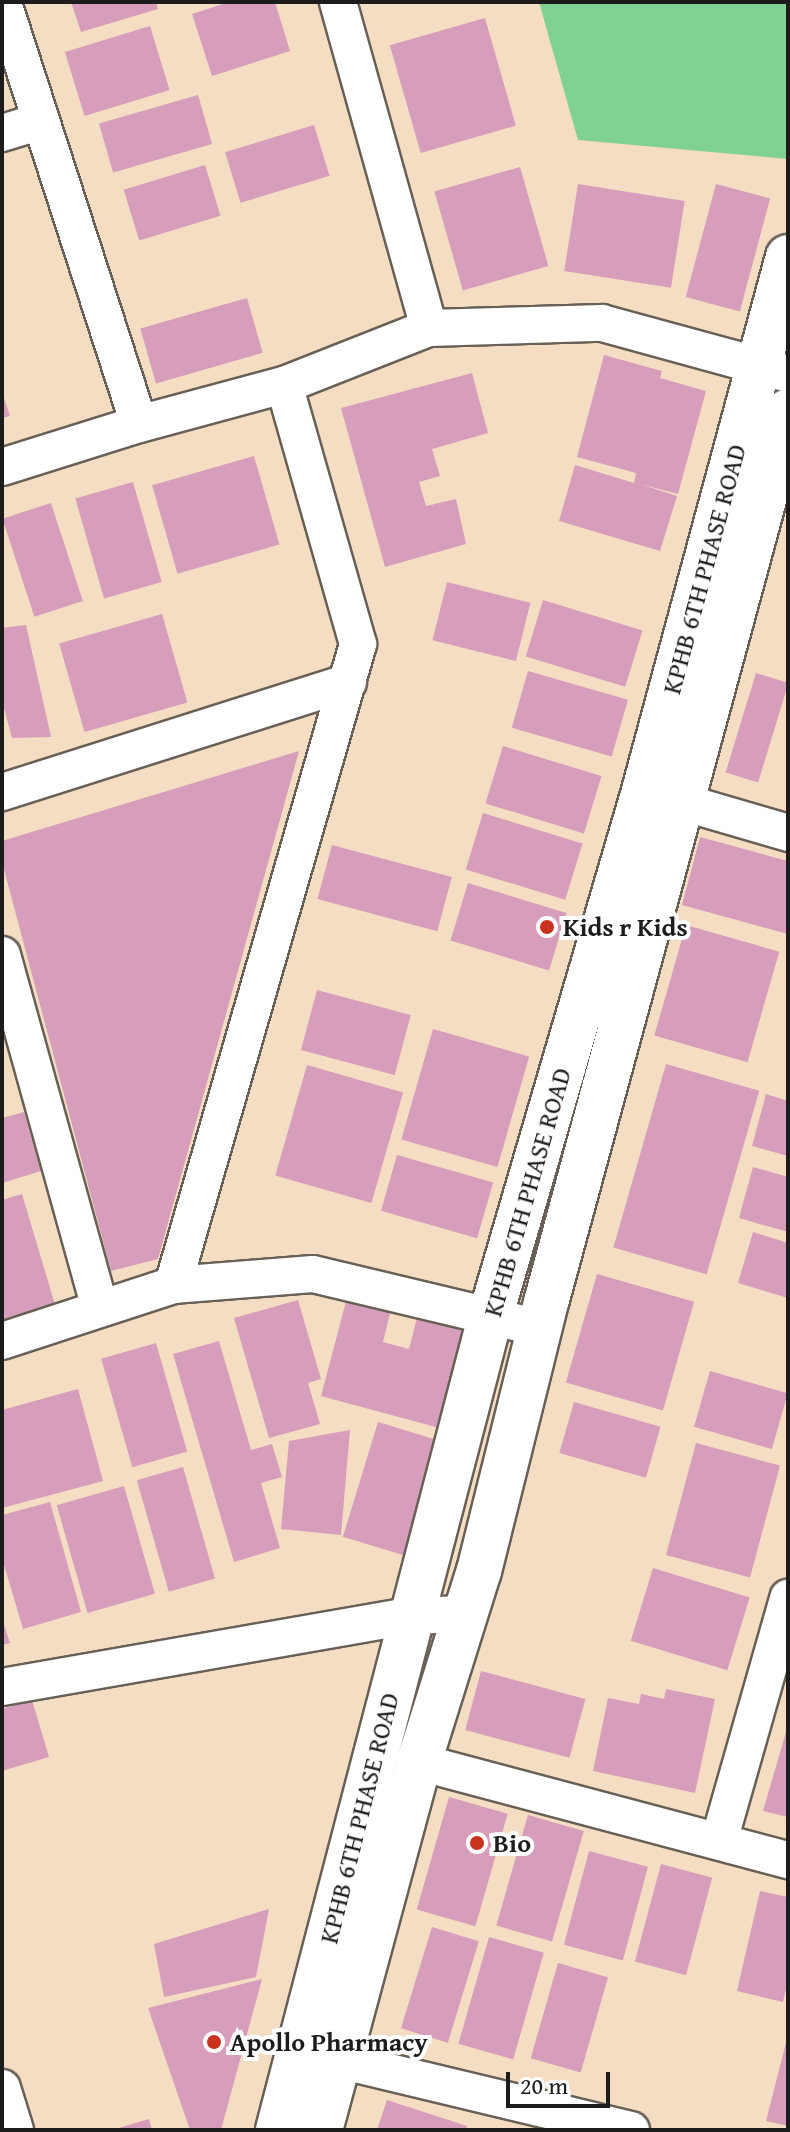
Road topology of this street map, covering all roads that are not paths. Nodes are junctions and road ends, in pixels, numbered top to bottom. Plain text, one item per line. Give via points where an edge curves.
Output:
1 (3, 2) edge
2 (338, 2) edge
3 (39, 122) junction
4 (2, 133) edge
5 (788, 257) edge
6 (429, 328) junction
7 (774, 370) edge
8 (284, 385) junction
9 (788, 411) edge
10 (139, 424) junction
11 (2, 467) edge
12 (775, 515) edge
13 (348, 682) junction
14 (2, 792) edge
15 (663, 796) junction
16 (788, 833) edge
17 (2, 955) edge
18 (173, 1285) junction
19 (100, 1308) junction
20 (491, 1314) junction
21 (540, 1328) junction
22 (2, 1341) edge
23 (788, 1598) edge
24 (464, 1614) junction
25 (410, 1616) junction
26 (2, 1687) edge
27 (419, 1762) junction
28 (719, 1841) junction
29 (788, 1860) edge
30 (321, 2055) junction
31 (2, 2088) edge
32 (15, 2130) edge
33 (278, 2130) edge
34 (320, 2130) edge
35 (631, 2130) edge

1 - 3 street
2 - 6 street
3 - 4 street
3 - 10 street
5 - 7 street, KPHB 6TH PHASE ROAD
6 - 7 street via 602,323
6 - 8 street
7 - 15 street, KPHB 6TH PHASE ROAD
8 - 10 street
8 - 13 street via 358,644
9 - 12 street, KPHB 6TH PHASE ROAD
10 - 11 street
12 - 15 street, KPHB 6TH PHASE ROAD
13 - 14 street
13 - 18 street
15 - 16 street
15 - 20 street, KPHB 6TH PHASE ROAD
15 - 21 street, KPHB 6TH PHASE ROAD
17 - 19 street
18 - 19 street
18 - 20 street via 313,1274
19 - 22 street
20 - 21 street
20 - 25 street, KPHB 6TH PHASE ROAD
21 - 24 street, KPHB 6TH PHASE ROAD
23 - 28 street
24 - 25 street
24 - 27 street, KPHB 6TH PHASE ROAD
25 - 26 street
25 - 30 street, KPHB 6TH PHASE ROAD
27 - 28 street
27 - 30 street, KPHB 6TH PHASE ROAD
28 - 29 street
30 - 33 street, KPHB 6TH PHASE ROAD
30 - 34 street, KPHB 6TH PHASE ROAD
30 - 35 street
31 - 32 street

